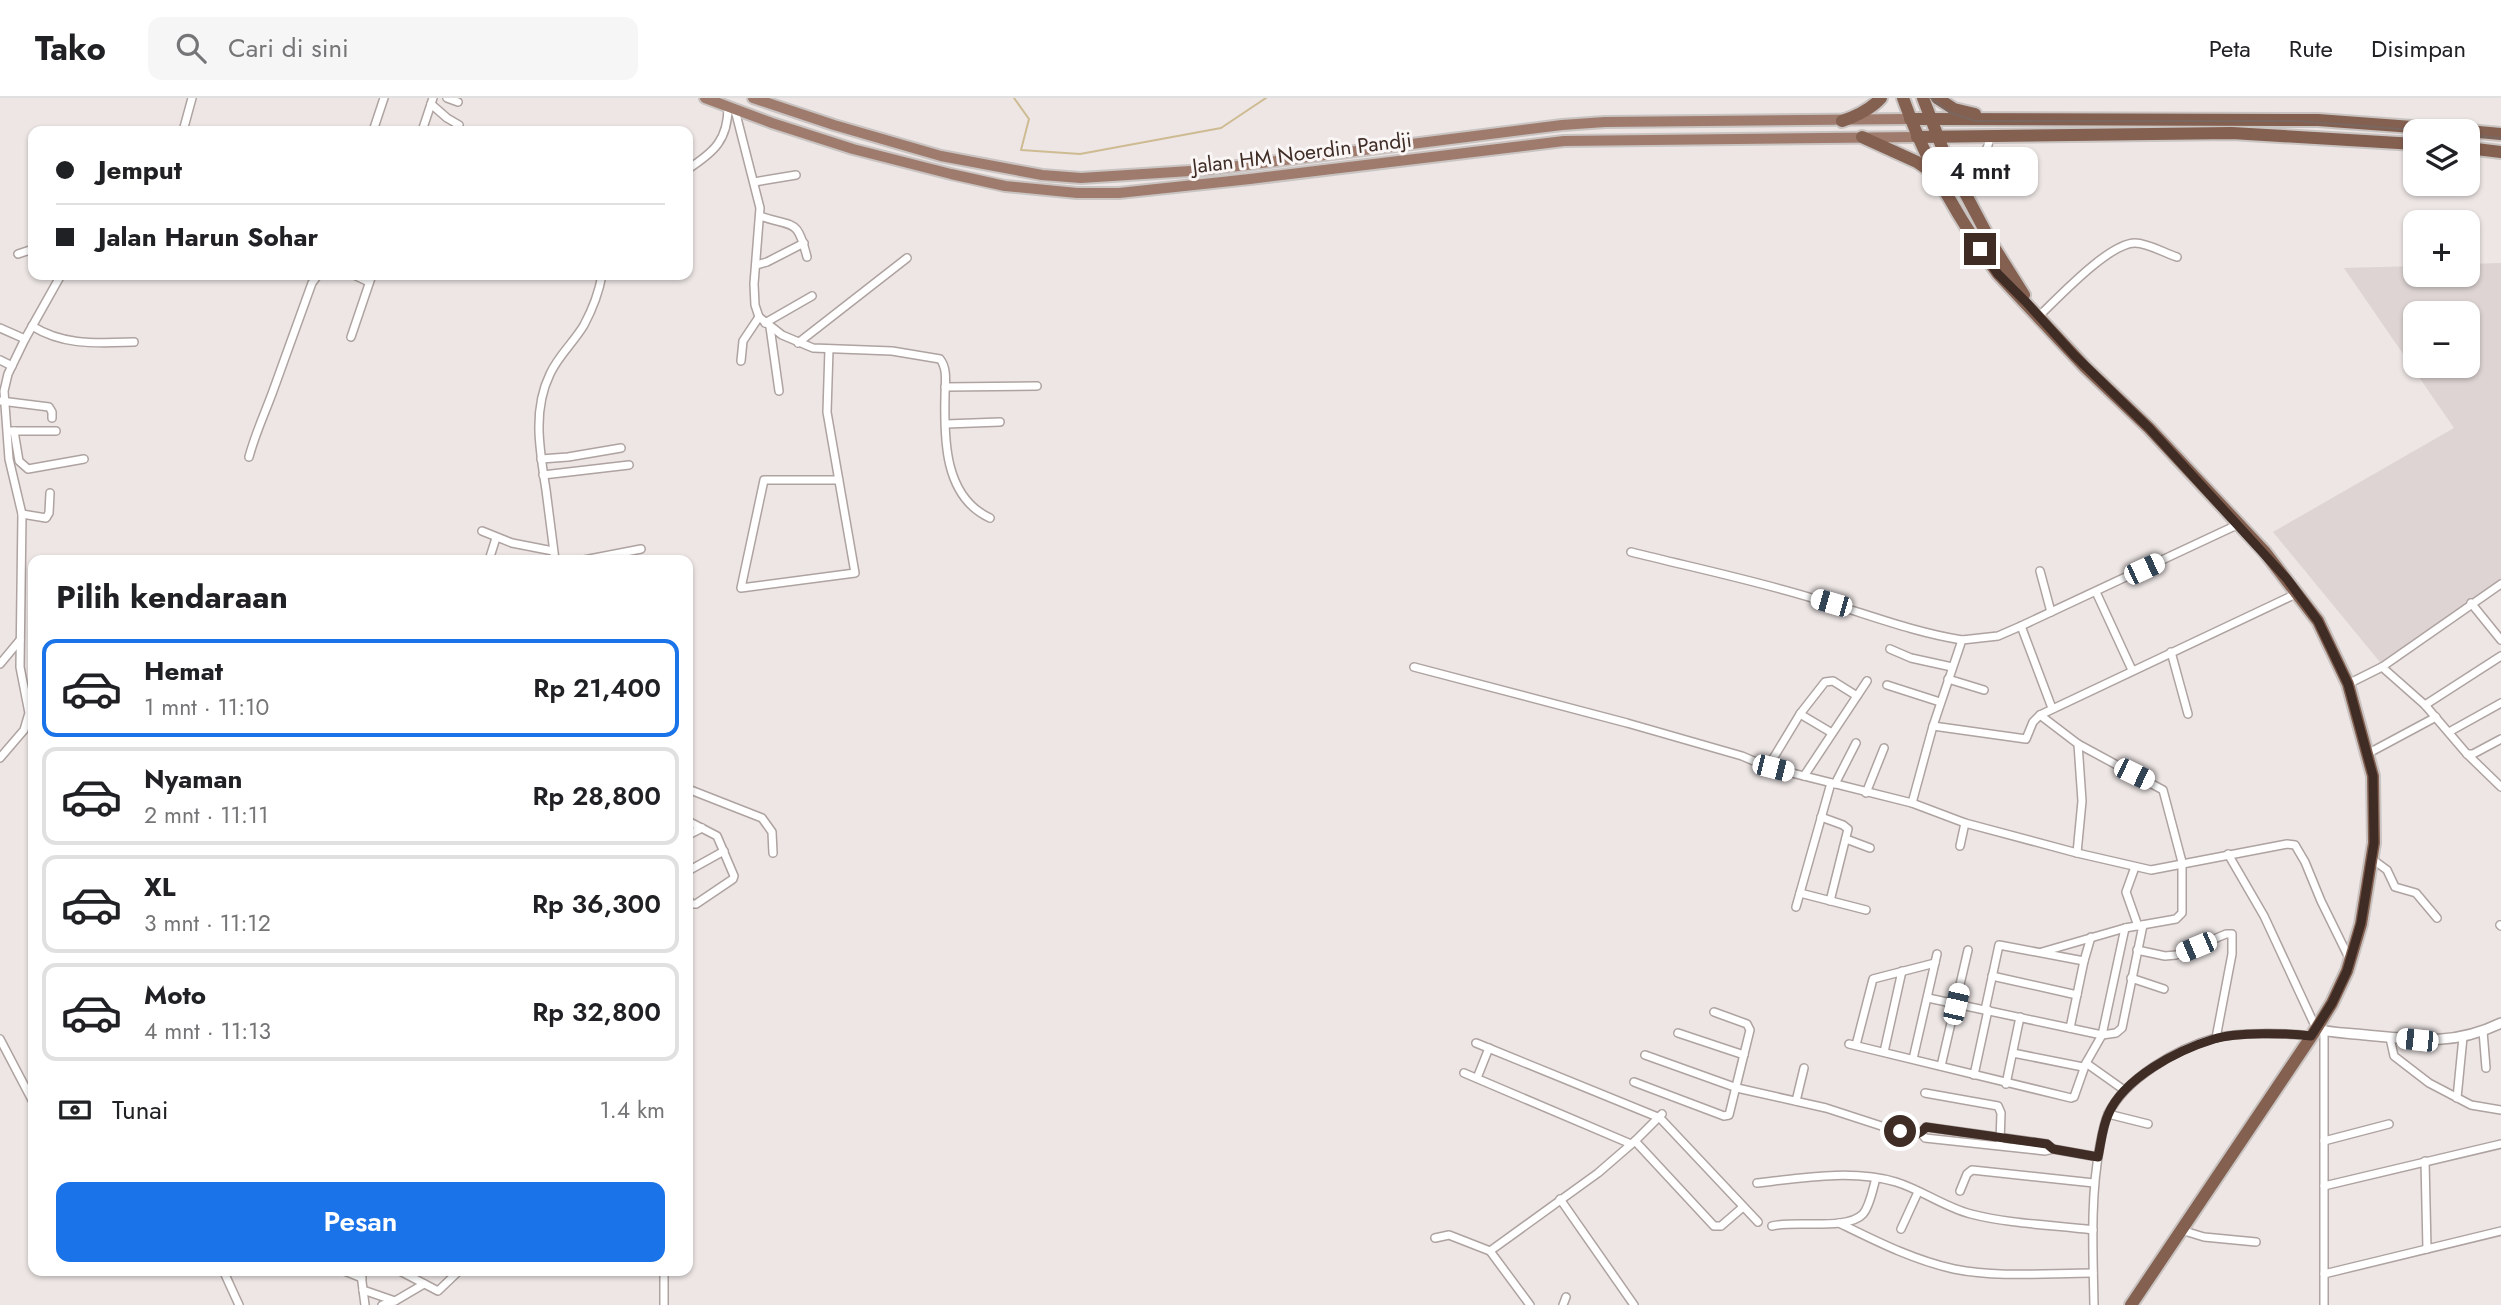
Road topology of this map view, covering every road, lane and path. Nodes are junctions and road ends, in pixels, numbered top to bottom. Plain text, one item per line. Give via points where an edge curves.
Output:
1 (192, 98) edge
2 (384, 98) edge
3 (447, 98) edge
4 (705, 98) edge
5 (753, 98) edge
6 (1881, 98) edge
7 (1903, 98) edge
8 (1923, 98) edge
9 (1937, 98) edge
10 (432, 101) edge
11 (458, 102) dead end
12 (777, 107) junction
13 (731, 109) junction
14 (1910, 119) junction
15 (1930, 119) junction
16 (1842, 121) junction
17 (2003, 121) junction
18 (772, 123) junction
19 (458, 125) dead end
20 (184, 126) edge
21 (375, 126) edge
22 (424, 126) edge
23 (2403, 126) edge
24 (2480, 132) edge
25 (2501, 134) edge
26 (1862, 137) junction
27 (1917, 137) junction
28 (1990, 137) junction
29 (1937, 138) junction
30 (2403, 143) edge
31 (2480, 149) edge
32 (2501, 152) edge
33 (693, 165) edge
34 (1953, 172) junction
35 (796, 175) dead end
36 (1937, 175) junction
37 (754, 182) junction
38 (760, 216) junction
39 (804, 243) junction
40 (28, 251) edge
41 (18, 254) dead end
42 (807, 257) dead end
43 (2177, 257) dead end
44 (907, 258) dead end
45 (756, 265) junction
46 (2002, 270) junction
47 (58, 280) edge
48 (314, 280) edge
49 (370, 280) edge
50 (600, 280) edge
51 (812, 296) dead end
52 (2038, 317) junction
53 (765, 322) junction
54 (32, 326) junction
55 (0, 328) edge
56 (351, 337) dead end
57 (25, 339) junction
58 (134, 342) dead end
59 (798, 343) junction
60 (829, 349) junction
61 (0, 360) edge
62 (741, 361) dead end
63 (12, 366) junction
64 (1037, 386) dead end
65 (945, 387) junction
66 (779, 391) dead end
67 (2, 401) edge
68 (51, 418) dead end
69 (1000, 422) dead end
70 (946, 424) junction
71 (10, 431) junction
72 (56, 431) dead end
73 (621, 448) dead end
74 (249, 457) dead end
75 (84, 459) dead end
76 (541, 459) junction
77 (629, 465) dead end
78 (543, 475) junction
79 (839, 480) junction
80 (50, 493) dead end
81 (22, 514) junction
82 (990, 518) dead end
83 (2239, 524) junction
84 (482, 531) dead end
85 (496, 538) junction
86 (641, 549) dead end
87 (554, 551) junction
88 (1631, 552) dead end
89 (491, 555) edge
90 (554, 555) edge
91 (610, 555) edge
92 (2040, 571) dead end
93 (2501, 584) edge
94 (2096, 592) junction
95 (2298, 593) junction
96 (2471, 603) junction
97 (2051, 612) junction
98 (2021, 626) junction
99 (20, 640) junction
100 (1962, 640) junction
101 (2501, 640) edge
102 (1890, 649) dead end
103 (2171, 652) junction
104 (2501, 656) edge
105 (0, 664) edge
106 (1415, 667) dead end
107 (1952, 667) junction
108 (2382, 667) junction
109 (2132, 670) junction
110 (1948, 679) junction
111 (1867, 681) dead end
112 (2348, 684) junction
113 (1887, 685) dead end
114 (1984, 690) dead end
115 (1857, 696) junction
116 (28, 698) edge
117 (1940, 702) junction
118 (2501, 704) edge
119 (2425, 705) junction
120 (2052, 708) junction
121 (1800, 714) junction
122 (2188, 714) dead end
123 (2040, 715) junction
124 (2436, 717) junction
125 (28, 720) edge
126 (1933, 726) junction
127 (2449, 732) junction
128 (1832, 733) junction
129 (2501, 738) edge
130 (1856, 743) dead end
131 (2078, 744) junction
132 (1884, 748) dead end
133 (2367, 754) junction
134 (2467, 754) junction
135 (0, 758) edge
136 (1768, 767) junction
137 (1804, 776) junction
138 (2497, 778) edge
139 (1833, 784) junction
140 (2501, 787) edge
141 (693, 791) edge
142 (1866, 793) junction
143 (1912, 803) junction
144 (1821, 817) junction
145 (1965, 823) junction
146 (693, 824) edge
147 (702, 828) junction
148 (693, 832) edge
149 (1846, 839) junction
150 (1960, 846) dead end
151 (1870, 848) dead end
152 (724, 851) junction
153 (773, 853) dead end
154 (2077, 853) junction
155 (2228, 854) junction
156 (2372, 859) junction
157 (2182, 862) junction
158 (2135, 866) junction
159 (693, 868) edge
160 (1800, 893) junction
161 (1829, 901) junction
162 (693, 904) edge
163 (1796, 907) dead end
164 (1866, 910) dead end
165 (2437, 918) dead end
166 (2140, 925) junction
167 (2125, 928) junction
168 (2091, 937) junction
169 (1968, 950) dead end
170 (2137, 950) junction
171 (2042, 953) junction
172 (1937, 954) dead end
173 (2084, 961) junction
174 (2350, 961) junction
175 (1935, 963) junction
176 (1902, 971) junction
177 (1992, 976) junction
178 (2131, 978) junction
179 (2164, 989) dead end
180 (2077, 995) junction
181 (1928, 998) junction
182 (1956, 1004) junction
183 (1987, 1010) junction
184 (1714, 1012) dead end
185 (2020, 1017) junction
186 (2501, 1023) edge
187 (2070, 1028) junction
188 (2483, 1031) junction
189 (2317, 1032) junction
190 (1678, 1033) dead end
191 (2102, 1035) junction
192 (2463, 1037) junction
193 (2216, 1038) junction
194 (2389, 1038) junction
195 (0, 1039) edge
196 (1476, 1043) dead end
197 (1489, 1048) junction
198 (1884, 1052) junction
199 (2013, 1053) junction
200 (1645, 1055) dead end
201 (1744, 1055) junction
202 (1913, 1059) junction
203 (2084, 1065) junction
204 (1941, 1066) junction
205 (1804, 1068) dead end
206 (2486, 1068) dead end
207 (1464, 1073) dead end
208 (1974, 1075) junction
209 (1477, 1078) junction
210 (1634, 1082) dead end
211 (2006, 1084) junction
212 (1737, 1088) junction
213 (2124, 1090) junction
214 (28, 1092) edge
215 (1926, 1093) dead end
216 (2457, 1098) junction
217 (1796, 1101) junction
218 (2501, 1110) edge
219 (2108, 1114) junction
220 (1661, 1116) junction
221 (2148, 1124) dead end
222 (2389, 1124) dead end
223 (2324, 1141) junction
224 (2000, 1142) junction
225 (1633, 1143) junction
226 (2501, 1144) edge
227 (2098, 1157) junction
228 (2425, 1161) junction
229 (1876, 1178) junction
230 (1757, 1183) dead end
231 (2094, 1183) junction
232 (2324, 1186) junction
233 (1960, 1191) dead end
234 (1918, 1192) junction
235 (1560, 1199) junction
236 (1743, 1206) junction
237 (1758, 1222) dead end
238 (1839, 1223) junction
239 (1772, 1226) dead end
240 (1901, 1229) dead end
241 (2093, 1230) junction
242 (2181, 1230) junction
243 (2501, 1231) edge
244 (1434, 1238) dead end
245 (2256, 1242) dead end
246 (2427, 1249) junction
247 (1490, 1251) junction
248 (2093, 1273) junction
249 (2324, 1274) junction
250 (226, 1276) edge
251 (363, 1276) edge
252 (409, 1276) edge
253 (454, 1276) edge
254 (664, 1276) edge
255 (424, 1284) junction
256 (363, 1290) junction
257 (395, 1301) junction
258 (239, 1305) edge
259 (365, 1305) edge
260 (382, 1305) edge
261 (664, 1305) edge
262 (1530, 1305) edge
263 (1634, 1305) edge
264 (2094, 1305) edge
265 (2131, 1305) edge
266 (2324, 1305) edge

1 - 20 street
2 - 21 street
3 - 11 street
4 - 13 main road, Jalan HM Noerdin Pandji
5 - 12 main road, Jalan HM Noerdin Pandji
6 - 16 highway via 1873,107
7 - 14 highway
8 - 15 highway
9 - 17 highway via 1954,109
10 - 19 street
10 - 22 street
12 - 16 main road, Jalan HM Noerdin Pandji via 941,156 1019,172 1081,178 1206,170 1562,125
12 - 18 main road
13 - 18 main road, Jalan HM Noerdin Pandji
13 - 33 street via 723,138
13 - 37 street
14 - 15 highway
14 - 16 main road, Jalan HM Noerdin Pandji
14 - 27 highway
15 - 17 highway
15 - 29 highway
17 - 23 highway via 2318,120
18 - 26 main road, Jalan HM Noerdin Pandji via 951,174 1005,186 1077,193 1237,181 1564,141
24 - 25 highway
26 - 27 main road, Jalan HM Noerdin Pandji
26 - 36 highway
27 - 29 highway
27 - 36 highway
28 - 29 highway
28 - 30 highway via 2232,133
28 - 34 street via 1984,157
29 - 34 highway
31 - 32 highway
34 - 46 highway
35 - 37 street
36 - 46 highway via 1980,249
37 - 38 street
38 - 39 street via 794,225
38 - 45 street
39 - 42 street
39 - 45 street
40 - 41 street
43 - 52 street via 2138,243 2122,245
44 - 59 street
45 - 53 street via 755,305
46 - 52 highway
47 - 54 street
48 - 74 street
49 - 56 street
50 - 76 street via 583,326 548,376 538,424
51 - 53 street
52 - 83 highway
53 - 59 street
53 - 62 street via 743,341
53 - 66 street
54 - 57 street
54 - 58 street via 65,341
55 - 57 street
57 - 63 street
59 - 60 street
60 - 65 street via 936,357 944,363
60 - 79 street via 827,412
61 - 63 street
63 - 67 street
64 - 65 street
65 - 70 street
67 - 68 street via 48,407
67 - 71 street
69 - 70 street
70 - 82 street via 952,477 976,509
71 - 72 street
71 - 75 street via 19,461 28,469
71 - 81 street via 9,459
73 - 76 street
76 - 78 street
77 - 78 street
78 - 87 street
79 - 79 street via 855,573 741,588 764,480
80 - 81 street via 46,518
81 - 99 street
83 - 94 street
83 - 95 highway
84 - 85 street
85 - 87 street
85 - 89 street
86 - 91 street
87 - 90 street
88 - 100 street
92 - 97 street
93 - 96 street
94 - 97 street
94 - 109 street
95 - 103 street
95 - 112 highway via 2318,621
96 - 101 street
96 - 108 street
97 - 98 street
98 - 100 street via 1997,636
98 - 120 street
99 - 105 street
99 - 116 street via 20,667
100 - 107 street
102 - 107 street
103 - 109 street
103 - 122 street
104 - 119 street
106 - 136 street via 1640,727
107 - 110 street
108 - 112 street
108 - 119 street
109 - 120 street
110 - 114 street
110 - 117 street
111 - 115 street
112 - 133 highway
113 - 117 street
115 - 121 street via 1827,681
115 - 128 street
117 - 126 street
118 - 127 street
119 - 124 street
120 - 123 street
121 - 128 street
121 - 136 street
123 - 126 street via 2026,739
123 - 131 street
124 - 127 street
124 - 133 street
125 - 135 street
126 - 143 street
127 - 134 street
128 - 137 street
129 - 134 street
130 - 139 street
131 - 154 street via 2082,801
131 - 157 street via 2163,790
132 - 142 street
133 - 156 highway via 2375,816
134 - 138 street
136 - 137 street
137 - 139 street
138 - 140 street
139 - 142 street
139 - 144 street
141 - 153 street via 762,818 772,832
142 - 143 street
143 - 145 street
144 - 149 street via 1846,826
144 - 160 street
145 - 150 street
145 - 154 street
146 - 147 street
147 - 148 street
147 - 152 street via 717,835
149 - 151 street
149 - 161 street
152 - 159 street
152 - 162 street via 733,879
154 - 158 street
155 - 157 street
155 - 174 street via 2287,844 2297,848
155 - 189 street via 2264,916
156 - 165 street via 2388,870 2395,887 2416,893
156 - 174 highway
157 - 158 street via 2158,870
157 - 166 street via 2181,916
158 - 166 street via 2126,892
160 - 161 street
160 - 163 street
161 - 164 street
166 - 167 street
166 - 170 street
167 - 168 street
167 - 191 street
168 - 171 street
168 - 173 street
169 - 182 street
170 - 178 street
170 - 193 street via 2176,955 2232,934
171 - 173 street
171 - 177 street via 2001,944
172 - 175 street
173 - 180 street
174 - 189 highway
175 - 176 street
175 - 181 street
176 - 198 street
176 - 198 street via 1872,981 1853,1045
177 - 180 street
177 - 183 street
178 - 179 street
178 - 191 street via 2122,1028
180 - 187 street
181 - 182 street
181 - 202 street
182 - 183 street
182 - 204 street
183 - 185 street
183 - 208 street
184 - 201 street via 1748,1026
185 - 187 street
185 - 199 street
186 - 188 street
187 - 191 street
188 - 192 street
188 - 206 street
189 - 193 street
189 - 194 street
189 - 223 street
189 - 242 highway
190 - 201 street
191 - 203 street
192 - 194 street via 2444,1041
192 - 216 street
193 - 213 street via 2149,1070
194 - 216 street via 2398,1060
195 - 214 street
196 - 197 street
197 - 209 street
197 - 220 street
198 - 202 street
199 - 203 street
199 - 211 street
200 - 212 street
201 - 212 street
202 - 204 street
203 - 211 street via 2072,1098
203 - 213 street
204 - 208 street
205 - 217 street
207 - 209 street
208 - 211 street
209 - 225 street
210 - 212 street via 1724,1116 1731,1113
212 - 217 street
213 - 219 street
215 - 224 street via 1998,1106
216 - 218 street via 2479,1108
217 - 224 street via 1906,1134 1921,1133 1925,1138
219 - 221 street
219 - 227 street
220 - 225 street
220 - 236 street
222 - 223 street
223 - 232 street
224 - 227 street
225 - 235 street
225 - 236 street via 1714,1226 1721,1226
226 - 228 street
227 - 231 street
228 - 232 street
228 - 246 street
229 - 230 street
229 - 234 street
229 - 238 street via 1862,1215
231 - 233 street via 1972,1170
231 - 241 street
232 - 249 street
234 - 240 street
234 - 241 street via 1972,1214
235 - 247 street
235 - 263 street
236 - 237 street
238 - 239 street
238 - 248 street via 1904,1254 1954,1269
241 - 248 street
242 - 245 street
242 - 265 highway
243 - 246 street
244 - 247 street via 1449,1235
246 - 249 street
247 - 262 street
248 - 264 street
249 - 266 street
250 - 258 street
251 - 256 street
252 - 255 street
253 - 255 street via 438,1291
254 - 261 street
255 - 257 street
256 - 257 street
256 - 259 street
257 - 260 street

